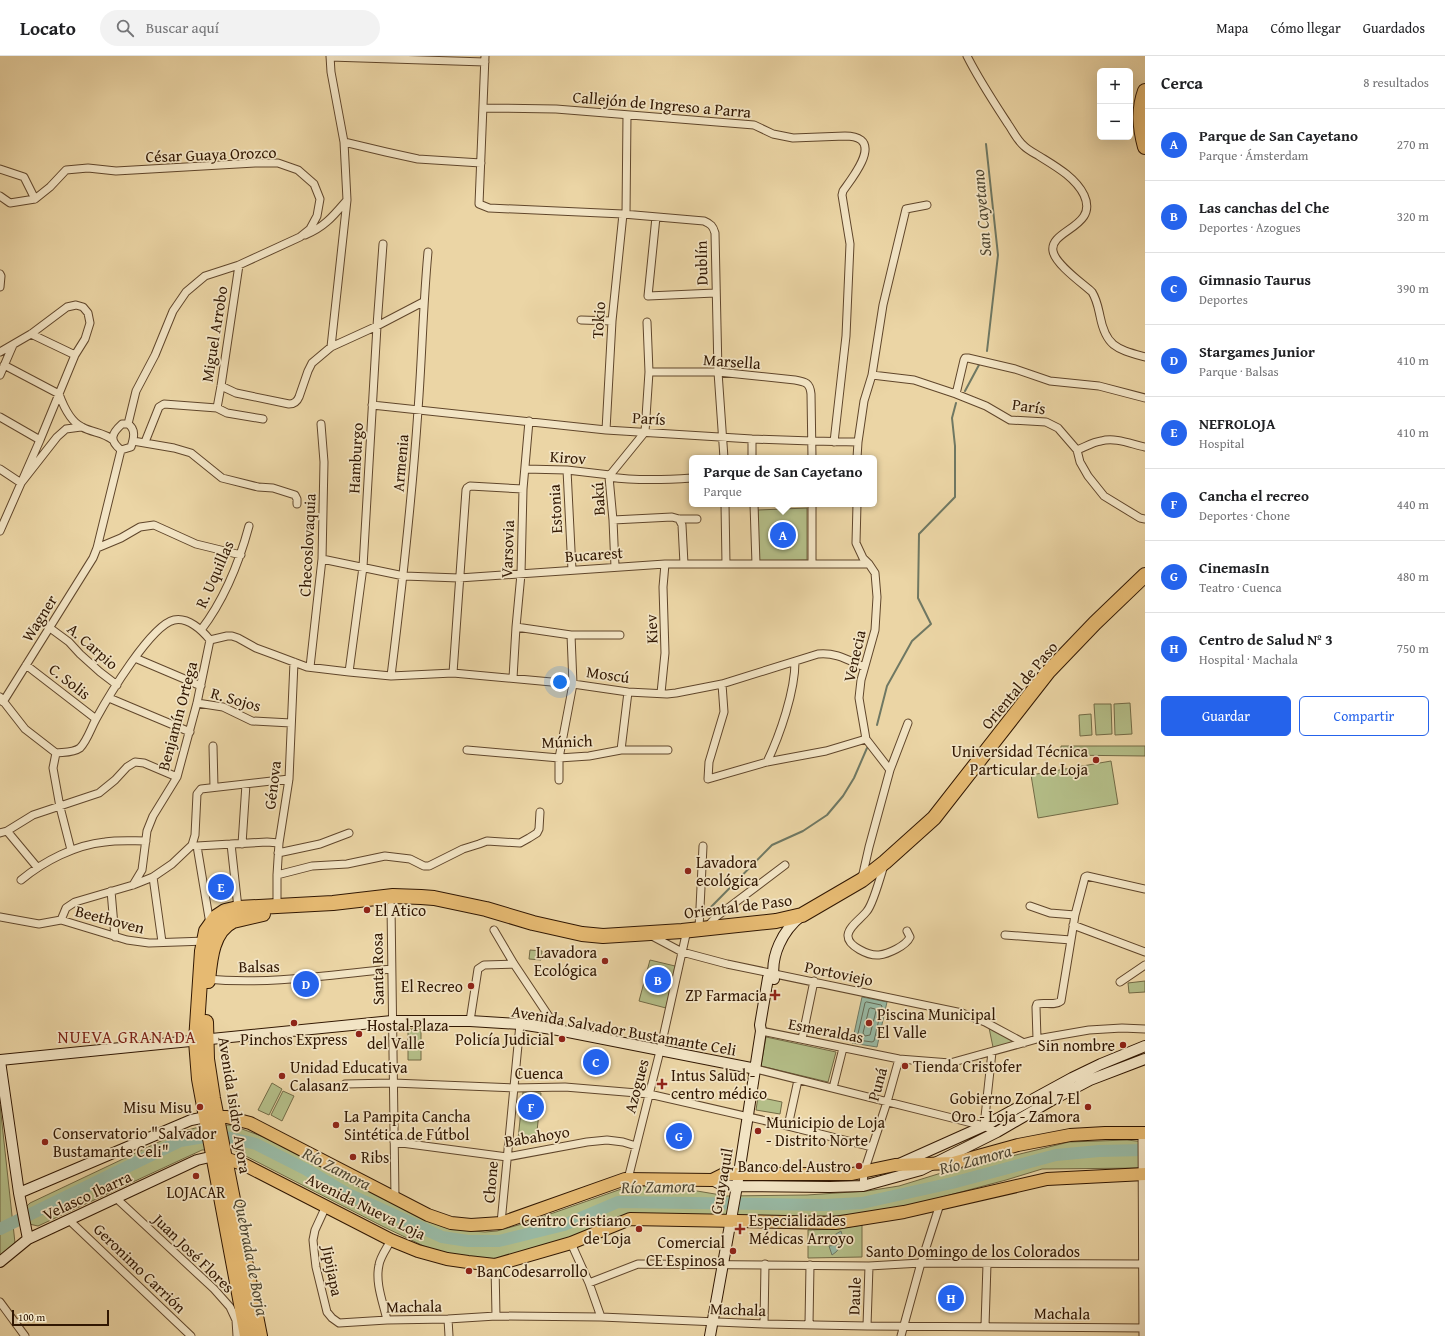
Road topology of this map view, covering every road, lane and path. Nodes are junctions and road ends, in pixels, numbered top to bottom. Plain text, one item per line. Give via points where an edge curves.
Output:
1 (330, 56) edge
2 (967, 56) edge
3 (485, 59) edge
4 (1145, 91) edge
5 (484, 108) junction
6 (627, 115) junction
7 (344, 142) junction
8 (1145, 147) edge
9 (481, 164) junction
10 (0, 169) edge
11 (0, 196) edge
12 (35, 199) junction
13 (347, 200) junction
14 (927, 205) dead end
15 (624, 214) junction
16 (656, 217) junction
17 (300, 237) junction
18 (383, 244) dead end
19 (428, 252) dead end
20 (239, 265) junction
21 (0, 274) edge
22 (0, 287) edge
23 (716, 293) junction
24 (423, 302) junction
25 (581, 320) dead end
26 (612, 321) junction
27 (647, 322) dead end
28 (377, 326) junction
29 (31, 334) junction
30 (13, 345) junction
31 (331, 347) junction
32 (0, 352) edge
33 (75, 355) junction
34 (1145, 356) edge
35 (4, 365) junction
36 (649, 372) junction
37 (718, 372) junction
38 (0, 375) edge
39 (872, 375) junction
40 (221, 386) junction
41 (59, 394) junction
42 (956, 394) junction
43 (1145, 398) edge
44 (372, 405) junction
45 (216, 408) junction
46 (418, 410) junction
47 (0, 417) edge
48 (263, 419) dead end
49 (529, 421) junction
50 (128, 424) junction
51 (321, 424) dead end
52 (81, 427) junction
53 (606, 430) junction
54 (114, 431) junction
55 (645, 432) junction
56 (106, 435) junction
57 (723, 436) junction
58 (752, 439) junction
59 (40, 440) junction
60 (113, 440) junction
61 (133, 441) junction
62 (812, 441) junction
63 (145, 442) junction
64 (834, 442) junction
65 (858, 442) junction
66 (1145, 447) edge
67 (121, 450) junction
68 (1077, 450) junction
69 (724, 455) edge
70 (752, 455) edge
71 (812, 455) edge
72 (857, 455) edge
73 (0, 469) edge
74 (525, 469) junction
75 (567, 470) junction
76 (610, 476) junction
77 (689, 478) edge
78 (21, 483) junction
79 (523, 489) junction
80 (297, 504) dead end
81 (725, 507) edge
82 (754, 507) edge
83 (812, 507) edge
84 (857, 507) edge
85 (679, 519) junction
86 (697, 519) dead end
87 (1145, 519) edge
88 (613, 520) junction
89 (248, 526) dead end
90 (0, 530) edge
91 (97, 548) junction
92 (241, 555) junction
93 (322, 559) junction
94 (665, 564) junction
95 (684, 564) junction
96 (726, 564) junction
97 (756, 564) junction
98 (812, 564) junction
99 (869, 564) junction
100 (363, 567) junction
101 (616, 567) junction
102 (572, 570) junction
103 (521, 574) junction
104 (1145, 575) edge
105 (404, 576) junction
106 (459, 578) junction
107 (516, 627) junction
108 (50, 628) junction
109 (201, 630) junction
110 (571, 635) junction
111 (620, 635) dead end
112 (210, 640) junction
113 (135, 658) junction
114 (294, 662) junction
115 (795, 662) junction
116 (26, 664) junction
117 (310, 667) junction
118 (864, 667) junction
119 (349, 672) junction
120 (453, 672) junction
121 (392, 676) junction
122 (513, 678) junction
123 (573, 684) junction
124 (722, 684) junction
125 (117, 685) junction
126 (201, 686) junction
127 (628, 692) junction
128 (661, 694) junction
129 (109, 698) junction
130 (2, 700) edge
131 (197, 703) junction
132 (96, 719) junction
133 (291, 722) junction
134 (908, 722) dead end
135 (190, 732) junction
136 (866, 739) junction
137 (213, 746) dead end
138 (467, 750) dead end
139 (621, 750) junction
140 (668, 750) dead end
141 (56, 753) junction
142 (560, 758) junction
143 (766, 762) junction
144 (890, 770) junction
145 (177, 777) junction
146 (289, 779) junction
147 (559, 780) dead end
148 (246, 784) junction
149 (214, 787) junction
150 (60, 807) junction
151 (540, 812) dead end
152 (4, 832) edge
153 (349, 833) dead end
154 (146, 841) junction
155 (279, 843) junction
156 (231, 844) junction
157 (242, 844) junction
158 (194, 846) junction
159 (703, 846) dead end
160 (71, 850) junction
161 (278, 853) junction
162 (885, 862) junction
163 (785, 865) dead end
164 (37, 867) junction
165 (277, 875) junction
166 (153, 877) junction
167 (21, 880) dead end
168 (862, 880) junction
169 (133, 885) junction
170 (1145, 889) edge
171 (111, 891) junction
172 (314, 904) joint
173 (390, 906) dead end
174 (1030, 906) dead end
175 (238, 908) junction
176 (277, 909) junction
177 (802, 915) junction
178 (1075, 915) junction
179 (0, 917) edge
180 (61, 920) junction
181 (210, 924) junction
182 (1073, 925) junction
183 (697, 929) junction
184 (494, 930) dead end
185 (907, 930) dead end
186 (646, 933) junction
187 (1005, 935) dead end
188 (115, 937) junction
189 (1071, 940) junction
190 (209, 941) junction
191 (162, 942) junction
192 (682, 952) junction
193 (1145, 952) edge
194 (514, 964) junction
195 (1145, 965) edge
196 (391, 969) junction
197 (773, 974) junction
198 (204, 979) junction
199 (814, 981) junction
200 (1120, 982) dead end
201 (470, 1020) junction
202 (392, 1021) junction
203 (520, 1024) junction
204 (1145, 1029) edge
205 (558, 1030) junction
206 (761, 1031) junction
207 (802, 1039) junction
208 (1037, 1039) junction
209 (201, 1041) junction
210 (1024, 1043) junction
211 (1145, 1046) edge
212 (843, 1048) junction
213 (660, 1051) junction
214 (992, 1052) junction
215 (899, 1059) junction
216 (1145, 1059) edge
217 (0, 1061) edge
218 (756, 1069) junction
219 (798, 1080) junction
220 (393, 1083) junction
221 (345, 1084) dead end
222 (514, 1088) junction
223 (833, 1088) junction
224 (649, 1094) junction
225 (887, 1102) junction
226 (747, 1116) junction
227 (211, 1118) junction
228 (788, 1126) junction
229 (984, 1126) junction
230 (997, 1132) junction
231 (1143, 1135) edge
232 (394, 1142) junction
233 (636, 1146) junction
234 (872, 1147) junction
235 (219, 1154) junction
236 (506, 1157) junction
237 (934, 1164) junction
238 (895, 1165) junction
239 (864, 1172) junction
240 (1143, 1172) edge
241 (628, 1179) junction
242 (737, 1180) junction
243 (863, 1186) junction
244 (18, 1193) junction
245 (116, 1198) junction
246 (395, 1198) junction
247 (940, 1204) junction
248 (326, 1206) junction
249 (69, 1220) junction
250 (730, 1222) junction
251 (501, 1223) junction
252 (28, 1239) junction
253 (391, 1240) junction
254 (571, 1243) junction
255 (0, 1262) edge
256 (921, 1263) junction
257 (722, 1264) junction
258 (765, 1264) junction
259 (988, 1264) junction
260 (1144, 1264) edge
261 (495, 1265) junction
262 (810, 1265) junction
263 (869, 1266) junction
264 (589, 1282) junction
265 (0, 1302) edge
266 (3, 1311) edge
267 (496, 1316) junction
268 (601, 1317) junction
269 (332, 1318) joint
270 (448, 1319) junction
271 (387, 1320) junction
272 (713, 1322) junction
273 (764, 1324) junction
274 (809, 1324) junction
275 (867, 1326) junction
276 (985, 1326) junction
277 (904, 1327) junction
278 (1144, 1328) edge
279 (25, 1336) edge
280 (191, 1336) edge
281 (237, 1336) edge
282 (247, 1336) edge
283 (260, 1336) edge
284 (449, 1336) edge
285 (710, 1336) edge
286 (901, 1336) edge
287 (1143, 1336) edge

1 - 3 street
1 - 7 street
2 - 34 street via 980,82 1023,145 1058,168 1076,183 1082,192 1087,205 1085,215 1057,240 1053,251 1059,263 1092,292 1098,303 1103,330 1110,342 1122,350
3 - 5 street
4 - 8 highway via 1140,115
5 - 6 street, Callejón de Ingreso a Parra via 556,108
5 - 9 street
6 - 15 street, Tokio
6 - 64 street, Callejón de Ingreso a Parra via 754,125 773,134 793,138 854,137 864,144 861,165 842,195 850,244 846,336
7 - 9 street via 418,159
7 - 13 street
9 - 15 street, Dublín via 479,204 489,208
10 - 12 street via 24,177
11 - 12 street, César Guaya Orozco via 10,203
12 - 17 street, César Guaya Orozco via 66,170 88,168 116,172 278,163 298,170 314,184 320,199 317,216 310,229
13 - 17 street via 330,220 315,231
13 - 31 street
14 - 39 street via 906,209 883,305
15 - 16 street, Dublín
15 - 26 street, Tokio
16 - 23 street, Dublín via 710,223 715,233
16 - 23 street via 648,296
17 - 20 street, César Guaya Orozco
18 - 28 street, Hamburgo
19 - 24 street, Armenia
20 - 40 street, Miguel Arrobo
20 - 50 street, César Guaya Orozco via 205,276 186,292 173,311 155,355 136,391
21 - 22 street
23 - 37 street, Dublín
24 - 28 street
24 - 46 street, Armenia
25 - 26 street
26 - 53 street, Tokio
27 - 36 street
28 - 31 street
28 - 44 street, Hamburgo
29 - 30 street
29 - 33 street
29 - 33 street via 67,307 83,307 88,313 90,323 85,339
30 - 32 street
30 - 35 street
31 - 40 street via 312,363 299,397 293,404 236,393
33 - 41 street
35 - 38 street
35 - 41 street
36 - 37 street, Marsella
36 - 55 street
37 - 57 street, Dublín
37 - 62 street, Marsella via 803,382 810,387
39 - 42 street, París via 914,380
39 - 65 street via 864,401
40 - 45 street, Miguel Arrobo
41 - 52 street via 69,414
41 - 59 street
42 - 43 street via 964,360 968,358 1015,369 1050,381 1099,386
42 - 68 street, París via 986,406 1010,420 1052,424
44 - 46 street, París
44 - 100 street, Hamburgo
45 - 48 street via 227,413
45 - 63 street via 161,405
46 - 49 street, París
46 - 105 street, Armenia
47 - 59 street
49 - 53 street, París
49 - 74 street, Varsovia
50 - 54 street via 122,424
50 - 61 street via 132,427
51 - 93 street, Checoslovaquia via 324,462
52 - 56 street
52 - 78 street via 66,429 57,437
53 - 55 street, París
54 - 56 street
54 - 60 street
55 - 57 street, París
55 - 76 street, Bakú
56 - 60 street
57 - 58 street, París
57 - 69 street, Dublín
58 - 62 street, París
58 - 70 street
59 - 78 street
60 - 67 street
61 - 63 street
61 - 67 street via 131,447
62 - 64 street, París
62 - 71 street
63 - 80 street via 192,453 222,478 295,495
64 - 65 street, París
65 - 72 street
66 - 68 street via 1106,440
67 - 91 street
68 - 87 street, París via 1088,476 1104,496
73 - 78 street
74 - 75 street, Kirov
74 - 79 street, Varsovia
75 - 76 street, Kirov
75 - 102 street, Estonia
76 - 77 street, Kirov via 658,480
76 - 88 street, Bakú
78 - 90 street
79 - 103 street, Varsovia
79 - 106 street via 470,486 468,488
81 - 96 street
82 - 97 street
83 - 98 street
84 - 99 street, Venecia via 856,543
85 - 86 street
85 - 88 street via 672,517
85 - 95 street via 682,524
88 - 101 street, Bakú
89 - 92 street, R. Uquillas
91 - 92 street via 140,528 154,525 196,544
91 - 108 street, Wagner
92 - 109 street, R. Uquillas via 216,610
93 - 100 street, Bucarest
93 - 117 street, Checoslovaquia
94 - 95 street, Bucarest
94 - 101 street, Bucarest
94 - 128 street, Kiev via 665,653
95 - 96 street, Bucarest
96 - 97 street, Bucarest
97 - 98 street, Bucarest
98 - 99 street, Bucarest
99 - 118 street, Venecia via 875,573 877,597 875,630
100 - 105 street, Bucarest
100 - 119 street, Hamburgo
101 - 102 street, Bucarest
102 - 103 street, Bucarest
103 - 106 street, Bucarest
103 - 107 street, Varsovia
104 - 162 highway, Oriental de Paso via 1048,672 934,818
105 - 106 street, Bucarest
105 - 121 street, Armenia
106 - 120 street
107 - 110 street
107 - 122 street, Varsovia
108 - 116 street, Wagner
108 - 125 street, A. Carpio
109 - 112 street
109 - 113 street via 189,623 174,620 160,628
110 - 111 street
110 - 123 street
112 - 114 street, Moscú via 227,636 238,638 256,648
112 - 126 street, Benjamín Ortega
113 - 125 street
113 - 126 street
114 - 117 street, Moscú
114 - 133 street, Génova
115 - 118 street, Moscú via 826,653 835,654
115 - 124 street, Moscú
115 - 143 street via 793,685 776,743
116 - 130 street, Wagner
116 - 132 street, C. Solis
117 - 119 street, Moscú
118 - 136 street, Venecia via 859,698
119 - 121 street, Moscú
120 - 121 street, Moscú
120 - 122 street, Moscú
122 - 123 street, Moscú
123 - 127 street, Moscú
123 - 142 street
124 - 128 street, Moscú
124 - 143 street via 724,712 709,762 708,779
125 - 129 street
126 - 131 street, Benjamín Ortega
127 - 128 street, Moscú
127 - 139 street
129 - 132 street
129 - 135 street
130 - 141 street via 25,729
131 - 133 street, R. Sojos via 223,707 252,721
131 - 135 street, Benjamín Ortega
132 - 141 street via 80,748 73,752
133 - 146 street, Génova
134 - 144 street
135 - 145 street, Benjamín Ortega
136 - 143 street via 826,751
136 - 144 street, Venecia
137 - 149 street
138 - 142 street, Múnich
139 - 140 street, Múnich
139 - 142 street, Múnich
141 - 150 street via 53,768
142 - 147 street
144 - 168 street
145 - 150 street via 144,763 135,762 99,793
145 - 154 street, Benjamín Ortega via 153,816
146 - 148 street
146 - 155 street, Génova
148 - 149 street
148 - 157 street
149 - 158 street via 201,789 197,794
150 - 152 street via 33,815
150 - 160 street
151 - 165 street via 537,833 520,843 479,844 429,866 410,858 385,856 347,864 312,866
152 - 164 street
153 - 161 street via 320,844
154 - 160 street via 104,842
154 - 169 street, Benjamín Ortega via 142,870
155 - 157 street
155 - 161 street, Génova
156 - 157 street
156 - 158 street
156 - 175 street
158 - 166 street
158 - 181 street
159 - 183 street, Azogues
160 - 164 street
161 - 165 street, Génova
162 - 168 highway, Oriental de Paso
162 - 185 street via 868,910 848,934 849,941 851,945 878,956 908,942 910,937
163 - 183 street
164 - 167 street
165 - 176 street, Génova
166 - 169 street
166 - 191 street
168 - 177 highway, Oriental de Paso
169 - 171 street
170 - 178 street via 1090,875 1085,877
171 - 180 street via 75,902 66,908
171 - 188 street
172 - 176 highway, Avenida Isidro Ayora
172 - 186 highway, Oriental de Paso via 393,896 421,896 486,909 582,934 603,936
173 - 196 street, Santa Rosa
174 - 178 street via 1050,913
175 - 176 highway, Avenida Isidro Ayora
175 - 181 highway, Avenida Isidro Ayora via 225,911
176 - 190 highway, Avenida Isidro Ayora via 229,923
177 - 183 highway, Oriental de Paso via 776,921
177 - 197 main road, Guayaquil via 792,923 780,941
178 - 182 street
179 - 180 street, Beethoven via 39,924
180 - 188 street, Beethoven
181 - 190 highway, Avenida Isidro Ayora via 206,931
182 - 189 street
182 - 193 street
183 - 186 highway, Oriental de Paso
183 - 192 street, Azogues
184 - 194 street
186 - 192 street, Portoviejo
187 - 189 street
188 - 191 street, Beethoven via 149,943
189 - 208 street via 1061,1001 1056,1004 1040,1003 1036,1007
190 - 191 street, Beethoven
190 - 198 highway, Avenida Isidro Ayora via 202,951
192 - 197 street, Portoviejo
192 - 213 street, Azogues
194 - 201 street via 484,964 478,969
194 - 205 street
195 - 200 street
196 - 198 street, Balsas via 281,980
196 - 202 street, Santa Rosa
197 - 199 street, Portoviejo
197 - 206 main road, Guayaquil via 765,1026
198 - 209 highway, Avenida Isidro Ayora
199 - 207 street
199 - 210 street, Portoviejo via 962,1013
201 - 202 main road, Avenida Salvador Bustamante Celi
201 - 203 main road, Avenida Salvador Bustamante Celi
202 - 209 main road, Avenida Salvador Bustamante Celi
202 - 220 street, Santa Rosa
203 - 205 main road, Avenida Salvador Bustamante Celi
203 - 222 street, Chone
204 - 208 street, Esmeraldas via 1089,1030
205 - 213 main road, Avenida Salvador Bustamante Celi
206 - 207 street, Esmeraldas
206 - 218 main road, Guayaquil
207 - 212 street, Esmeraldas
208 - 210 street, Esmeraldas
209 - 217 main road, Avenida Salvador Bustamante Celi
209 - 227 highway, Avenida Isidro Ayora via 199,1079
210 - 214 street, Esmeraldas
211 - 229 main road via 1072,1078
212 - 215 street, Esmeraldas
212 - 223 street
213 - 218 main road, Avenida Salvador Bustamante Celi
213 - 224 street, Azogues
214 - 215 street, Esmeraldas via 950,1062
214 - 229 street
215 - 225 street, Puná
216 - 230 main road via 1090,1080
217 - 244 main road
218 - 219 street, Avenida Salvador Bustamante Celi
218 - 226 main road, Guayaquil
219 - 223 street, Avenida Salvador Bustamante Celi
219 - 228 street
220 - 221 street, Cuenca
220 - 222 street, Cuenca
220 - 232 street, Santa Rosa
222 - 224 street, Cuenca via 565,1087
222 - 236 street, Chone
223 - 225 street, Avenida Salvador Bustamante Celi
224 - 226 street, Cuenca
224 - 233 street, Azogues
225 - 229 street, Avenida Salvador Bustamante Celi
225 - 234 street, Puná
226 - 228 street, Cuenca
226 - 242 main road, Guayaquil
227 - 235 highway, Avenida Isidro Ayora
227 - 244 main road via 191,1120
227 - 246 main road via 250,1123
228 - 234 street, Cuenca
229 - 230 street, Avenida Salvador Bustamante Celi
229 - 238 main road
230 - 237 main road
231 - 237 main road via 1070,1135 1018,1145 953,1163
231 - 240 street
232 - 236 street, Babahoyo
232 - 246 street, Santa Rosa
233 - 236 street, Babahoyo via 607,1140
233 - 241 street, Azogues
234 - 239 street, Puná
235 - 245 main road, Velasco Ibarra via 197,1160
235 - 248 main road, Avenida Nueva Loja
235 - 282 highway, Avenida Isidro Ayora
235 - 283 highway, Avenida Isidro Ayora
236 - 251 street, Chone
237 - 238 main road
237 - 243 main road via 922,1170
238 - 239 main road
239 - 242 main road
239 - 243 street, Puná
240 - 247 main road, Avenida Nueva Loja via 1047,1179
240 - 260 street
241 - 242 main road via 712,1180 724,1174
241 - 251 main road
242 - 243 main road via 830,1187
242 - 250 main road, Guayaquil
244 - 252 main road
245 - 249 main road, Velasco Ibarra
245 - 281 street, Juan José Flores via 214,1289 230,1308 236,1320
246 - 251 main road via 428,1216 451,1223
247 - 250 main road, Avenida Nueva Loja via 835,1223
247 - 256 street
248 - 253 main road, Avenida Nueva Loja
248 - 269 street, Jipijapa via 313,1240 316,1267 327,1312
249 - 252 main road, Velasco Ibarra
249 - 280 street, Geronimo Carrión
250 - 254 main road, Avenida Nueva Loja via 630,1219
250 - 257 main road, Guayaquil
252 - 255 main road, Velasco Ibarra
253 - 261 main road, Avenida Nueva Loja via 447,1259
253 - 271 street via 379,1264 378,1272
254 - 261 main road, Avenida Nueva Loja
254 - 264 street
256 - 259 street, Santo Domingo de los Colorados
256 - 263 street, Santo Domingo de los Colorados
256 - 277 street
257 - 258 street, Santo Domingo de los Colorados
257 - 264 street, Santo Domingo de los Colorados via 638,1264
257 - 272 main road, Guayaquil
258 - 262 street, Santo Domingo de los Colorados
258 - 273 street
259 - 260 street, Santo Domingo de los Colorados
259 - 276 street
260 - 278 street
261 - 267 street
262 - 263 street, Santo Domingo de los Colorados
262 - 274 street
263 - 275 street, Daule
264 - 268 street
265 - 266 street
266 - 279 street
267 - 268 street, Machala
267 - 270 street, Machala
268 - 272 street, Machala
269 - 271 street, Machala via 339,1323
270 - 271 street, Machala
270 - 284 street
272 - 273 street, Machala
272 - 285 main road, Guayaquil
273 - 274 street, Machala
274 - 275 street, Machala
275 - 277 street, Machala
276 - 277 street, Machala
276 - 278 street, Machala
277 - 286 street
278 - 287 street

